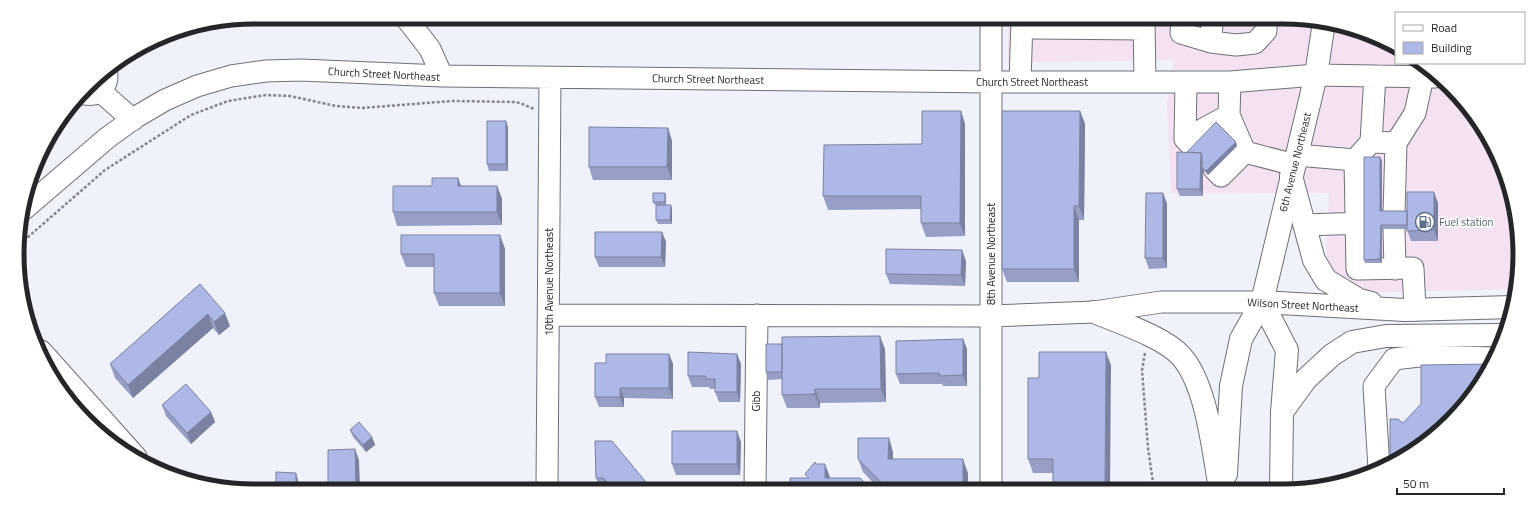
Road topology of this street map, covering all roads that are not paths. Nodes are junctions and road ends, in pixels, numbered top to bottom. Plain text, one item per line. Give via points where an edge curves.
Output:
1 (411, 24) edge
2 (991, 24) edge
3 (1028, 24) edge
4 (1212, 24) edge
5 (1266, 24) edge
6 (1144, 25) edge
7 (1181, 27) edge
8 (1323, 27) edge
9 (1211, 42) junction
10 (1316, 75) junction
11 (442, 76) junction
12 (1375, 76) junction
13 (107, 77) edge
14 (1429, 77) edge
15 (550, 78) junction
16 (991, 82) junction
17 (1020, 82) junction
18 (1145, 82) junction
19 (1230, 82) junction
20 (1186, 83) junction
21 (92, 92) edge
22 (1229, 115) junction
23 (133, 120) junction
24 (1371, 142) junction
25 (1396, 143) junction
26 (1355, 160) junction
27 (1294, 166) junction
28 (1374, 183) junction
29 (29, 206) edge
30 (1376, 215) junction
31 (1304, 225) junction
32 (1378, 254) junction
33 (1262, 302) junction
34 (1507, 306) edge
35 (1410, 310) junction
36 (1094, 312) junction
37 (549, 315) junction
38 (757, 315) junction
39 (991, 316) junction
40 (1498, 335) edge
41 (1488, 358) edge
42 (52, 363) edge
43 (1282, 412) junction
44 (124, 443) edge
45 (1379, 463) edge
46 (547, 484) edge
47 (755, 484) edge
48 (992, 484) edge
49 (1219, 484) edge
50 (1225, 484) edge
51 (1281, 484) edge

1 - 11 street via 430,49
2 - 16 street, 8th Avenue Northeast
3 - 6 street
3 - 17 street
4 - 9 street
5 - 9 street via 1266,31 1255,42 1226,45
6 - 18 street
7 - 9 street
8 - 10 main road, 6th Avenue Northeast
10 - 12 street, Church Street Northeast
10 - 19 street, Church Street Northeast
10 - 27 main road, 6th Avenue Northeast
11 - 15 street, Church Street Northeast
11 - 23 street, Church Street Northeast via 266,71 231,76 197,86 165,100
12 - 14 street, Church Street Northeast
12 - 24 street
13 - 21 street via 104,87
14 - 25 street via 1415,113
15 - 16 street, Church Street Northeast
15 - 37 street, 10th Avenue Northeast
16 - 17 street, Church Street Northeast
16 - 39 street, 8th Avenue Northeast
17 - 18 street, Church Street Northeast
18 - 20 street, Church Street Northeast
19 - 20 street, Church Street Northeast
19 - 22 street
20 - 22 street via 1195,140
21 - 23 street
22 - 27 street via 1228,162
23 - 29 street, Church Street Northeast via 107,138
24 - 25 street
24 - 26 street
25 - 28 street
26 - 27 street
26 - 28 street
27 - 31 main road
27 - 33 main road, 6th Avenue Northeast
28 - 30 street
28 - 30 street
30 - 31 street
30 - 32 street
30 - 32 street
31 - 35 main road via 1314,260 1326,280 1359,300
32 - 35 street via 1413,268
33 - 35 main road, Wilson Street Northeast
33 - 36 street, Wilson Street Northeast via 1161,302
33 - 43 main road via 1287,350
33 - 50 main road, 6th Avenue Northeast via 1240,339 1231,386
34 - 35 main road, Wilson Street Northeast
36 - 39 street, Wilson Street Northeast
36 - 49 main road via 1158,339 1181,355 1203,399
37 - 38 street, Wilson Street Northeast
37 - 46 street, 10th Avenue Northeast
38 - 39 street, Wilson Street Northeast
38 - 47 street, Gibb
39 - 48 street, 8th Avenue Northeast
40 - 43 main road via 1386,336 1352,342 1332,355 1306,379
41 - 45 street via 1419,356 1394,359 1374,386
42 - 44 street
43 - 51 main road

